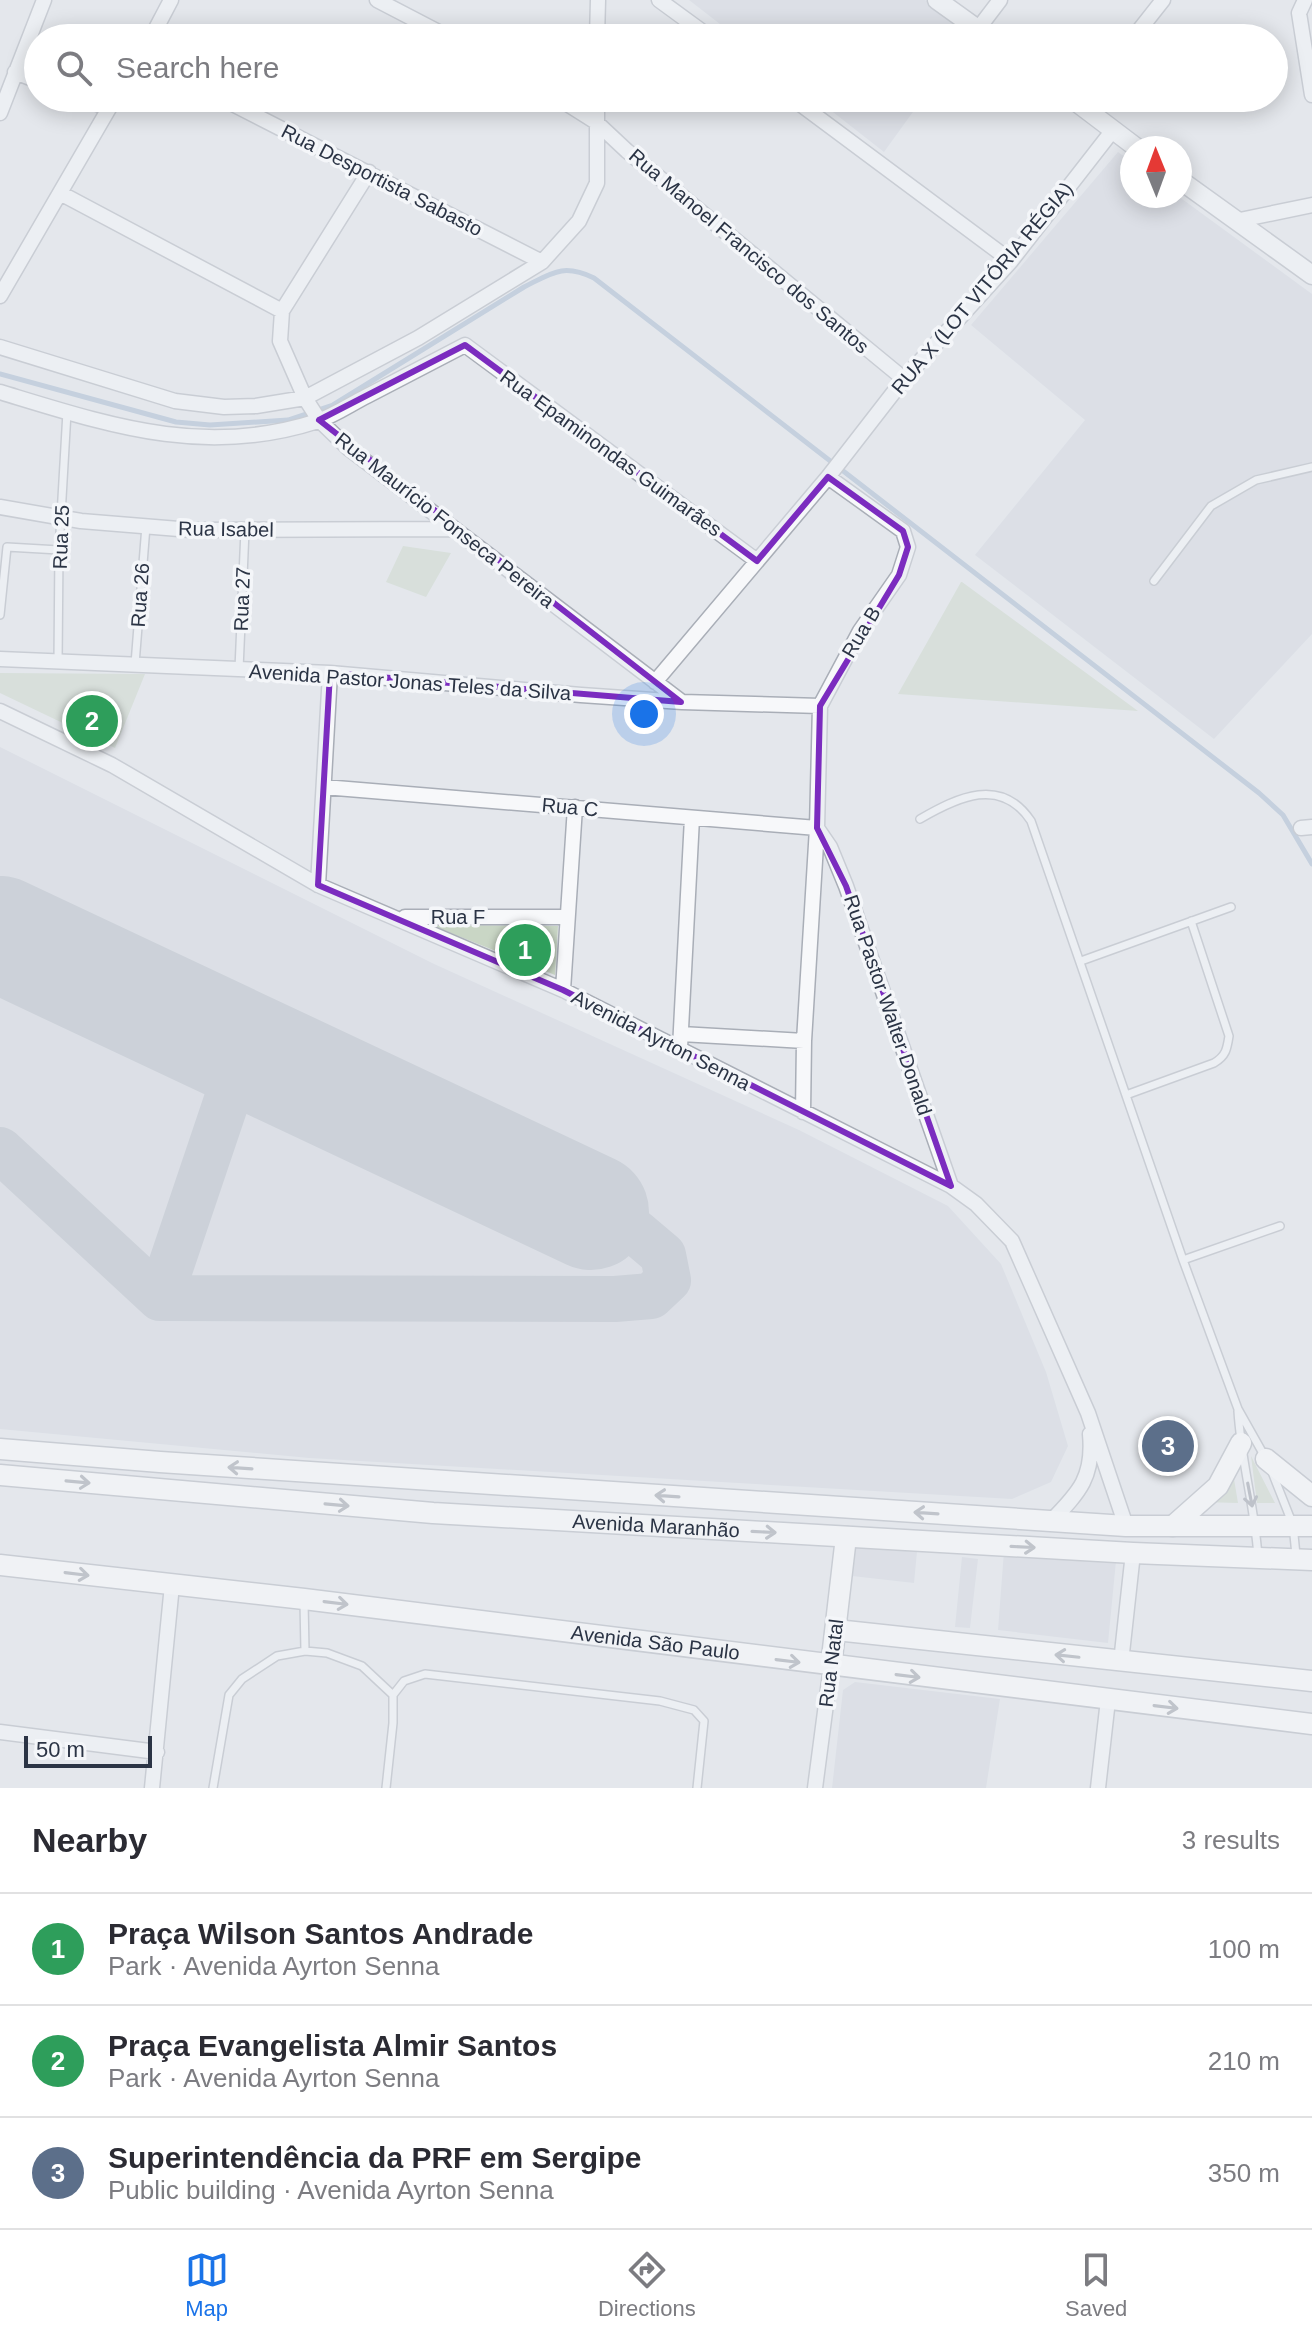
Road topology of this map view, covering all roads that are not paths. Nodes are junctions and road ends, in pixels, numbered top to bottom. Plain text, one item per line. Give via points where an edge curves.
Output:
1 (44, 0) edge
2 (171, 0) edge
3 (377, 0) edge
4 (598, 0) edge
5 (937, 0) edge
6 (1000, 0) edge
7 (1163, 0) edge
8 (663, 1) edge
9 (1302, 6) edge
10 (34, 24) edge
11 (158, 24) edge
12 (423, 24) edge
13 (597, 24) edge
14 (693, 24) edge
15 (970, 24) edge
16 (989, 24) edge
17 (1144, 24) edge
18 (24, 50) edge
19 (15, 72) junction
20 (24, 76) edge
21 (1312, 95) edge
22 (107, 112) edge
23 (249, 112) edge
24 (580, 112) edge
25 (596, 112) edge
26 (811, 112) edge
27 (1093, 112) edge
28 (0, 113) edge
29 (596, 122) junction
30 (1113, 130) junction
31 (1121, 136) edge
32 (369, 172) junction
33 (1192, 189) edge
34 (60, 193) junction
35 (1312, 205) edge
36 (1235, 221) junction
37 (1011, 261) junction
38 (542, 262) junction
39 (1312, 275) edge
40 (0, 296) edge
41 (282, 311) junction
42 (0, 347) edge
43 (904, 379) junction
44 (0, 392) edge
45 (305, 398) junction
46 (67, 412) junction
47 (319, 420) junction
48 (1312, 467) edge
49 (828, 477) junction
50 (0, 507) edge
51 (61, 516) junction
52 (146, 526) junction
53 (453, 529) junction
54 (245, 530) junction
55 (59, 550) junction
56 (757, 561) junction
57 (1154, 581) dead end
58 (0, 615) edge
59 (0, 659) edge
60 (58, 662) junction
61 (135, 665) junction
62 (239, 669) junction
63 (330, 673) junction
64 (655, 682) junction
65 (682, 702) junction
66 (820, 706) junction
67 (0, 711) edge
68 (324, 787) junction
69 (575, 807) junction
70 (692, 818) junction
71 (920, 819) dead end
72 (817, 828) junction
73 (318, 885) junction
74 (1231, 907) dead end
75 (397, 917) junction
76 (567, 917) junction
77 (1191, 921) junction
78 (1081, 961) junction
79 (563, 990) junction
80 (681, 1041) junction
81 (804, 1041) junction
82 (1126, 1095) junction
83 (803, 1112) junction
84 (951, 1186) junction
85 (1280, 1226) dead end
86 (1183, 1260) junction
87 (1238, 1409) junction
88 (1088, 1413) junction
89 (1241, 1443) junction
90 (0, 1449) edge
91 (1266, 1459) junction
92 (0, 1475) edge
93 (483, 1484) junction
94 (1312, 1496) edge
95 (482, 1516) junction
96 (1051, 1521) junction
97 (1256, 1525) junction
98 (1302, 1525) edge
99 (1126, 1526) junction
100 (1173, 1526) junction
101 (846, 1537) junction
102 (1133, 1553) junction
103 (1258, 1559) junction
104 (1304, 1560) edge
105 (0, 1565) edge
106 (172, 1585) junction
107 (304, 1599) junction
108 (836, 1630) junction
109 (305, 1651) junction
110 (1121, 1662) junction
111 (831, 1666) junction
112 (1312, 1681) edge
113 (393, 1695) junction
114 (1108, 1700) junction
115 (1312, 1724) edge
116 (0, 1732) edge
117 (157, 1752) junction
118 (152, 1788) edge
119 (213, 1788) edge
120 (386, 1788) edge
121 (697, 1788) edge
122 (815, 1788) edge
123 (1098, 1788) edge

1 - 10 street
2 - 11 street
3 - 12 street
4 - 13 street
5 - 15 street
6 - 16 street
7 - 17 street
8 - 14 street
9 - 21 street
18 - 19 street
19 - 20 street
19 - 28 street
22 - 34 street
23 - 32 street, Rua Desportista Sabasto
24 - 29 street, Rua Manoel Francisco dos Santos
25 - 29 street
26 - 37 street
27 - 30 street
29 - 38 street via 597,183 579,221
29 - 43 street, Rua Manoel Francisco dos Santos
30 - 31 street
30 - 37 street, RUA X (LOT VITÓRIA RÉGIA)
32 - 38 street, Rua Desportista Sabasto
32 - 41 street
33 - 36 street
34 - 40 street
34 - 41 street
35 - 36 street
36 - 39 street
37 - 43 street, RUA X (LOT VITÓRIA RÉGIA)
38 - 45 street via 418,338
41 - 45 street, Rua Maurício Fonseca Pereira via 280,341
42 - 45 street via 175,401 224,407
43 - 49 street, RUA X (LOT VITÓRIA RÉGIA)
44 - 46 street
45 - 47 street, Rua Maurício Fonseca Pereira
46 - 47 street via 159,433 221,439
46 - 51 lane, Rua 25
47 - 53 street, Rua Maurício Fonseca Pereira
47 - 56 street, Rua Epaminondas Guimarães via 465,345
48 - 57 lane via 1256,480 1211,506
49 - 56 street, RUA X (LOT VITÓRIA RÉGIA)
49 - 66 street, Rua B via 903,531 908,547 899,575 860,631
50 - 51 street, Rua Isabel
51 - 52 street, Rua Isabel
51 - 55 lane, Rua 25
52 - 54 street, Rua Isabel
52 - 61 lane, Rua 26
53 - 54 street, Rua Isabel
53 - 64 street, Rua Maurício Fonseca Pereira
54 - 62 lane, Rua 27
55 - 58 lane via 7,547
55 - 60 lane, Rua 25
56 - 64 street, RUA X (LOT VITÓRIA RÉGIA)
59 - 60 street, Avenida Pastor Jonas Teles da Silva
60 - 61 street, Avenida Pastor Jonas Teles da Silva
61 - 62 street, Avenida Pastor Jonas Teles da Silva
62 - 63 street, Avenida Pastor Jonas Teles da Silva
63 - 65 street, Avenida Pastor Jonas Teles da Silva
63 - 68 street
64 - 65 street, Rua Maurício Fonseca Pereira
65 - 66 street, Avenida Pastor Jonas Teles da Silva
66 - 72 street, Rua B
67 - 73 street, Avenida Ayrton Senna via 112,765
68 - 69 street, Rua C
68 - 73 street
69 - 70 street, Rua C
69 - 76 street
70 - 72 street, Rua C
70 - 80 street
71 - 78 lane via 966,796 996,795 1022,807 1038,837
72 - 81 street, Rua B
72 - 84 street, Rua Pastor Walter Donald via 846,886
73 - 75 street, Avenida Ayrton Senna
74 - 77 lane
75 - 76 street, Rua F
75 - 79 street, Avenida Ayrton Senna
76 - 79 street
77 - 78 lane
77 - 82 lane via 1229,1036 1227,1050 1214,1063
78 - 82 lane
79 - 80 street, Avenida Ayrton Senna
80 - 81 street
80 - 83 street, Avenida Ayrton Senna
81 - 83 street, Rua B
82 - 86 lane
83 - 84 street, Avenida Ayrton Senna
84 - 88 street, Avenida Ayrton Senna via 1012,1241
85 - 86 lane
86 - 87 lane
87 - 89 lane
87 - 91 lane
88 - 96 street, Avenida Ayrton Senna via 1091,1447 1086,1479
88 - 99 street, Avenida Ayrton Senna
89 -> 97 lane
89 - 100 main road via 1218,1486
93 -> 90 main road, Avenida Maranhão
91 - 94 main road
91 - 98 lane
92 -> 95 main road, Avenida Maranhão
93 - 95 main road
96 -> 93 main road, Avenida Maranhão
95 -> 101 main road, Avenida Maranhão
96 - 99 main road, Avenida Maranhão
97 - 98 main road, Avenida Maranhão
97 - 100 main road, Avenida Maranhão
97 - 103 lane
98 - 104 lane
99 - 100 main road, Avenida Maranhão
101 -> 102 main road, Avenida Maranhão
101 - 108 main road, Rua Natal
102 - 103 main road, Avenida Maranhão
102 - 110 street
103 - 104 main road, Avenida Maranhão
105 -> 106 main road, Avenida São Paulo
106 - 107 main road, Avenida São Paulo
106 - 117 street
107 - 109 lane
107 -> 111 main road, Avenida São Paulo
110 -> 108 main road
108 - 111 main road, Rua Natal
109 - 113 lane via 362,1666
109 - 119 lane via 277,1656 242,1679 229,1695
110 - 112 main road
111 -> 114 main road, Avenida São Paulo
111 - 122 street, Rua Natal
113 - 120 lane
113 - 121 lane via 404,1681 425,1674 645,1699 694,1710 704,1721
114 -> 115 main road, Avenida São Paulo
114 - 123 street
116 - 117 street
117 - 118 street

